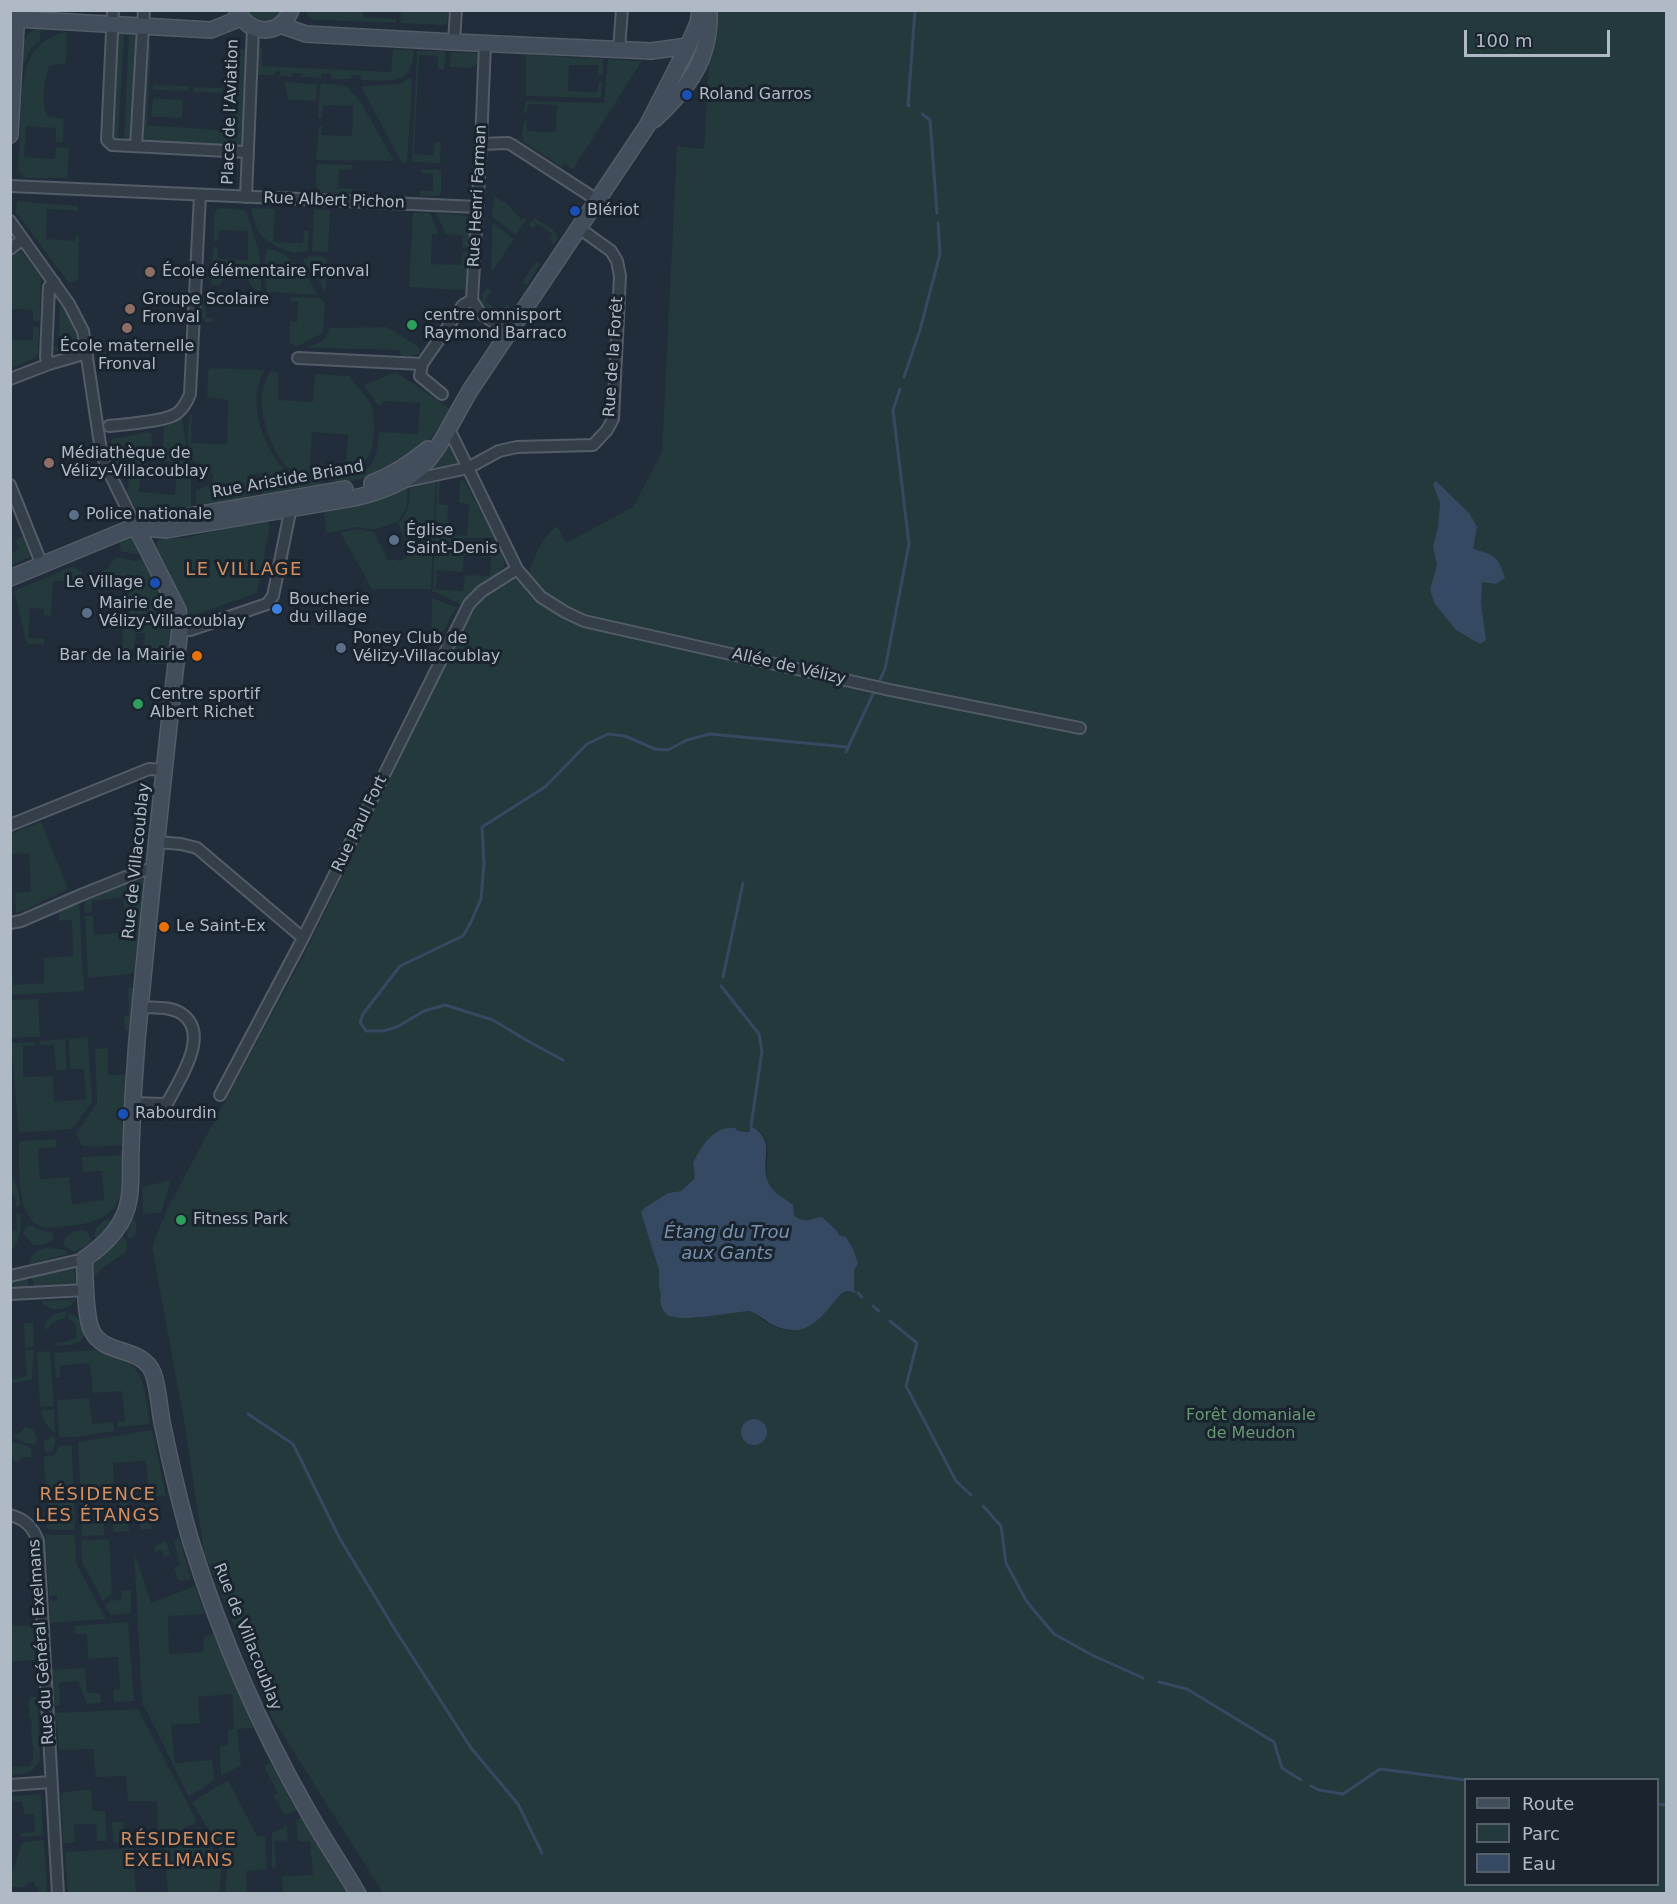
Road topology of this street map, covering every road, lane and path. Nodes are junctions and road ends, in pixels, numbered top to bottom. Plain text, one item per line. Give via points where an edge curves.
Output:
1 (144, 10) edge
2 (456, 10) edge
3 (621, 10) edge
4 (700, 10) edge
5 (709, 10) edge
6 (17, 15) edge
7 (287, 16) edge
8 (113, 17) edge
9 (244, 19) edge
10 (143, 27) junction
11 (454, 42) junction
12 (484, 43) junction
13 (688, 46) junction
14 (619, 49) junction
15 (651, 51) junction
16 (698, 69) junction
17 (672, 76) junction
18 (647, 126) junction
19 (10, 135) edge
20 (481, 144) junction
21 (136, 146) junction
22 (247, 152) junction
23 (10, 186) edge
24 (200, 195) junction
25 (246, 197) junction
26 (597, 200) junction
27 (478, 207) junction
28 (10, 221) edge
29 (579, 228) junction
30 (23, 239) junction
31 (10, 249) edge
32 (54, 282) junction
33 (472, 300) junction
34 (508, 332) junction
35 (87, 353) junction
36 (298, 358) dead end
37 (49, 364) junction
38 (422, 364) junction
39 (10, 379) edge
40 (442, 394) dead end
41 (109, 426) dead end
42 (448, 427) junction
43 (468, 468) junction
44 (402, 482) junction
45 (10, 485) edge
46 (290, 504) junction
47 (136, 527) junction
48 (42, 565) junction
49 (517, 569) junction
50 (10, 578) edge
51 (180, 629) junction
52 (1080, 728) dead end
53 (164, 770) junction
54 (10, 825) edge
55 (157, 842) junction
56 (154, 869) junction
57 (10, 923) edge
58 (303, 938) junction
59 (141, 1006) junction
60 (220, 1095) dead end
61 (133, 1103) junction
62 (84, 1259) junction
63 (10, 1276) edge
64 (86, 1290) junction
65 (10, 1294) edge
66 (10, 1515) edge
67 (51, 1782) junction
68 (10, 1785) edge
69 (58, 1893) edge
70 (358, 1893) edge

1 - 10 street
2 - 11 street
3 - 14 street
4 - 13 street, Rue Aristide Briand
5 - 16 street via 710,23
6 - 8 street
6 - 19 street
7 - 9 street, Place de l'Aviation via 267,30
7 - 11 street via 306,34
8 - 10 street
8 - 21 street via 107,140 112,145
9 - 10 street via 211,30
9 - 22 street, Place de l'Aviation
10 - 21 street
11 - 12 street
12 - 14 street
12 - 20 street, Rue Henri Farman
13 - 15 street
13 - 16 street via 696,52
13 - 17 street, Rue Aristide Briand
14 - 15 street
15 - 17 street
16 - 17 street
16 - 18 street, Rue Aristide Briand
17 - 18 street, Rue Aristide Briand
18 - 26 street, Rue Aristide Briand
20 - 26 street via 508,143
20 - 27 street, Rue Henri Farman
21 - 22 street
22 - 25 street, Place de l'Aviation
23 - 24 street, Rue Albert Pichon
24 - 25 street, Rue Albert Pichon
24 - 41 street via 190,394 176,414
25 - 27 street, Rue Albert Pichon
26 - 29 street, Rue Aristide Briand
27 - 33 street, Rue Henri Farman
28 - 30 street
29 - 34 street, Rue Aristide Briand
29 - 43 street, Rue de la Forêt via 610,251 620,276 613,419 593,445 517,447 499,451
30 - 31 street
30 - 32 street
32 - 35 street via 77,317
32 - 37 street via 49,287
33 - 34 street via 480,313
33 - 38 street via 464,305
34 - 42 street, Rue Aristide Briand
35 - 37 street
35 - 47 street via 105,464
36 - 38 street
37 - 39 street
38 - 40 street via 420,376
42 - 43 street, Allée de Vélizy
42 - 44 street, Rue Aristide Briand via 428,461
42 - 46 street, Rue Aristide Briand via 428,449 390,476
43 - 44 street, Rue de la Forêt
43 - 49 street, Allée de Vélizy
44 - 46 street, Rue Aristide Briand via 373,493
45 - 48 street
46 - 47 street, Rue Aristide Briand via 166,530
46 - 51 street via 273,596 267,604 190,630
47 - 48 street
47 - 51 street, Rue de Villacoublay via 178,610
48 - 50 street
49 - 52 street, Allée de Vélizy via 541,597 584,621
49 - 58 street, Rue Paul Fort via 469,604
51 - 53 street, Rue de Villacoublay
53 - 54 street via 149,769
53 - 55 street, Rue de Villacoublay
55 - 56 street, Rue de Villacoublay
55 - 58 street via 196,848
56 - 57 street
56 - 59 street, Rue de Villacoublay
58 - 60 street, Rue Paul Fort
59 - 61 street, Rue de Villacoublay
59 - 61 street via 182,1013 194,1030 194,1041 168,1102
61 - 62 street, Rue de Villacoublay via 127,1208 109,1239
62 - 63 street
62 - 64 street
64 - 65 street
64 - 70 street, Rue de Villacoublay via 93,1332 106,1345 140,1357 153,1374 179,1499 221,1630 276,1753
66 - 67 street, Rue du Général Exelmans via 34,1529 38,1541
67 - 68 street
67 - 69 street, Rue du Général Exelmans

